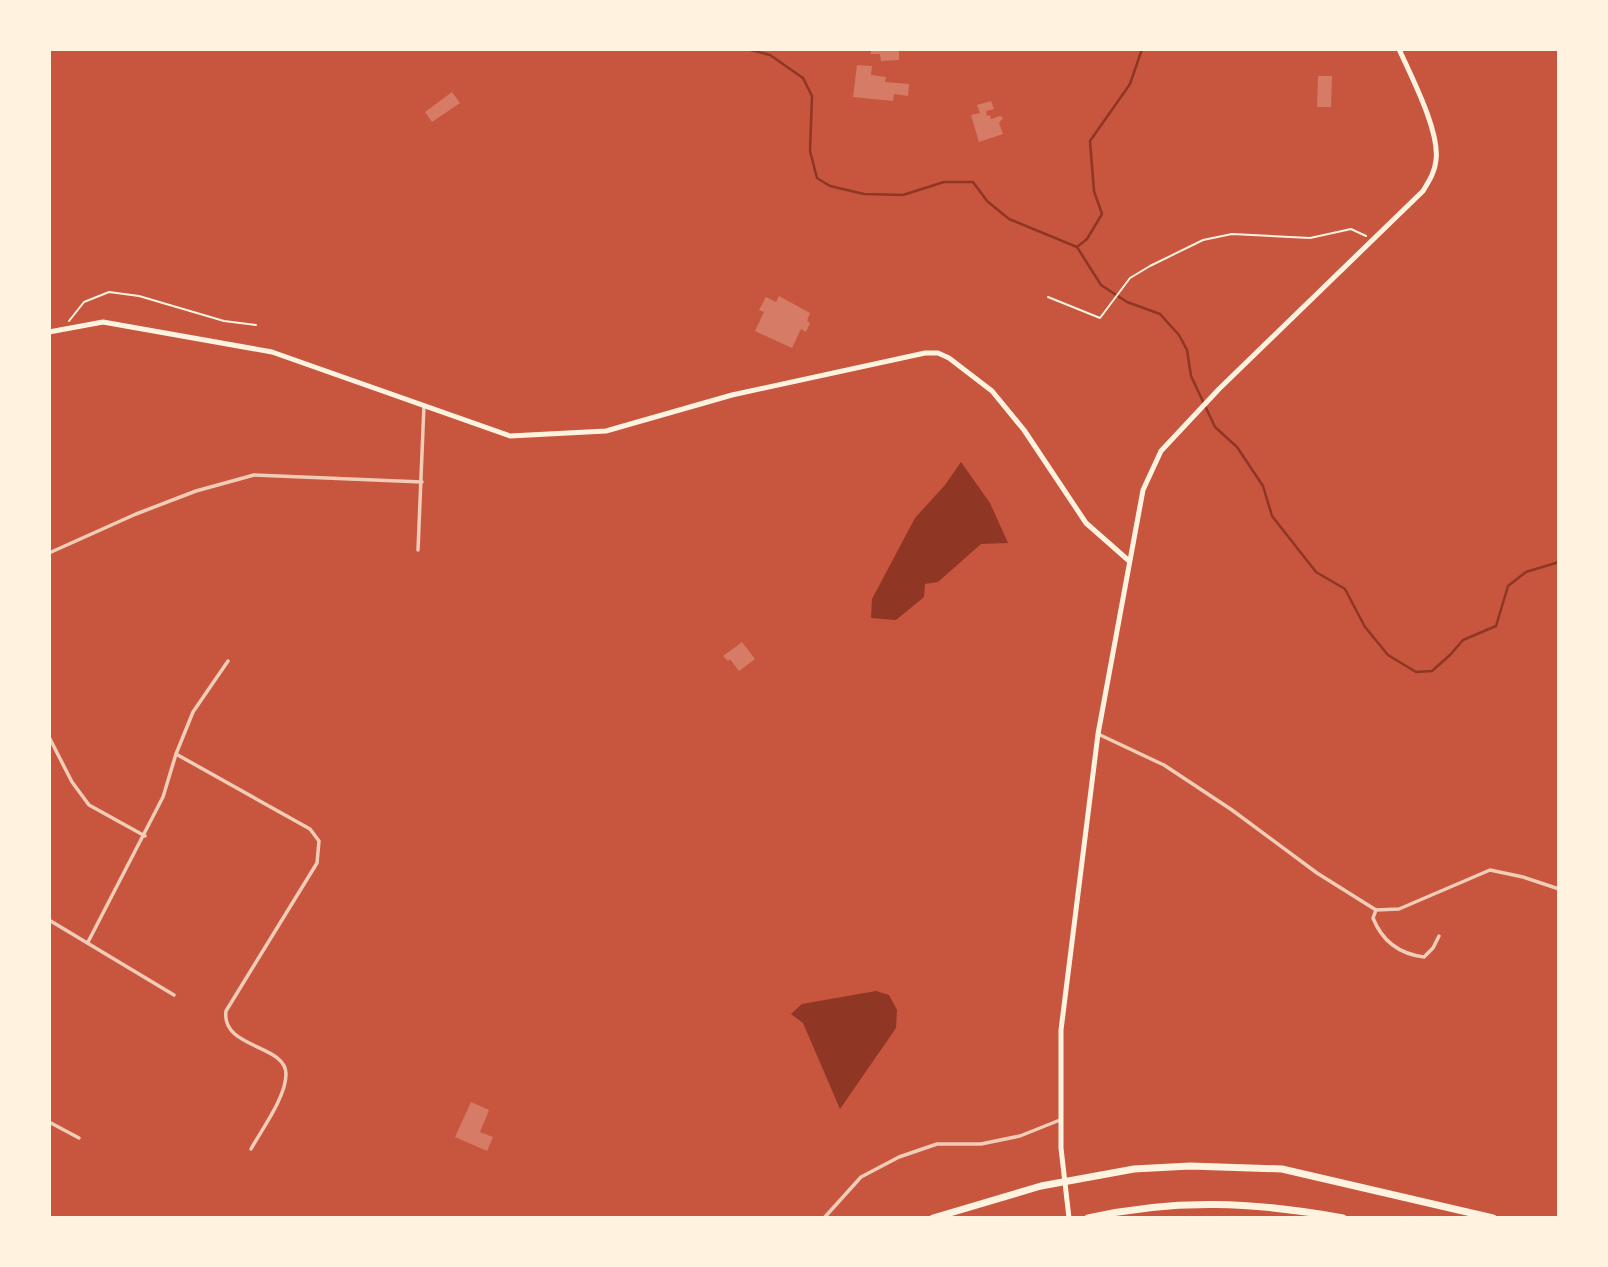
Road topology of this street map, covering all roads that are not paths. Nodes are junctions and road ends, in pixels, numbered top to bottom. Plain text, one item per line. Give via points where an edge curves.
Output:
1 (1399, 49) edge
2 (49, 332) edge
3 (424, 405) junction
4 (422, 482) junction
5 (418, 550) dead end
6 (49, 553) edge
7 (1128, 561) junction
8 (228, 661) dead end
9 (1098, 734) junction
10 (49, 737) edge
11 (176, 754) junction
12 (145, 836) junction
13 (1559, 889) edge
14 (1376, 910) junction
15 (49, 920) edge
16 (1439, 936) dead end
17 (88, 942) junction
18 (174, 995) dead end
19 (1062, 1120) junction
20 (49, 1122) edge
21 (79, 1138) dead end
22 (251, 1149) dead end
23 (824, 1218) edge
24 (933, 1218) edge
25 (1069, 1218) edge
26 (1088, 1218) edge
27 (1343, 1218) edge
28 (1493, 1218) edge

1 - 7 main road via 1433,135 1437,158 1433,174 1423,191 1161,451 1143,490
2 - 3 main road via 103,322 272,352
3 - 4 street
3 - 7 main road via 510,436 606,430 732,395 938,353 992,391 1024,429 1086,523
4 - 5 street
4 - 6 street via 254,475 196,491
7 - 9 main road
8 - 11 street via 193,712
9 - 14 street via 1164,765
9 - 19 main road via 1061,1030
10 - 12 street via 89,805
11 - 12 street
11 - 22 street via 310,829 319,841 317,863 226,1011 231,1032 281,1061 286,1072 282,1093
12 - 17 street
13 - 14 street via 1490,870 1399,909
14 - 16 street via 1376,927 1391,945 1410,955 1424,957
15 - 17 street
17 - 18 street
19 - 23 street via 1020,1136 981,1144 937,1144 899,1157 861,1177
19 - 25 main road
20 - 21 street
24 - 28 highway via 1041,1186 1134,1169 1190,1166 1282,1169
26 - 27 highway via 1151,1207 1242,1204

